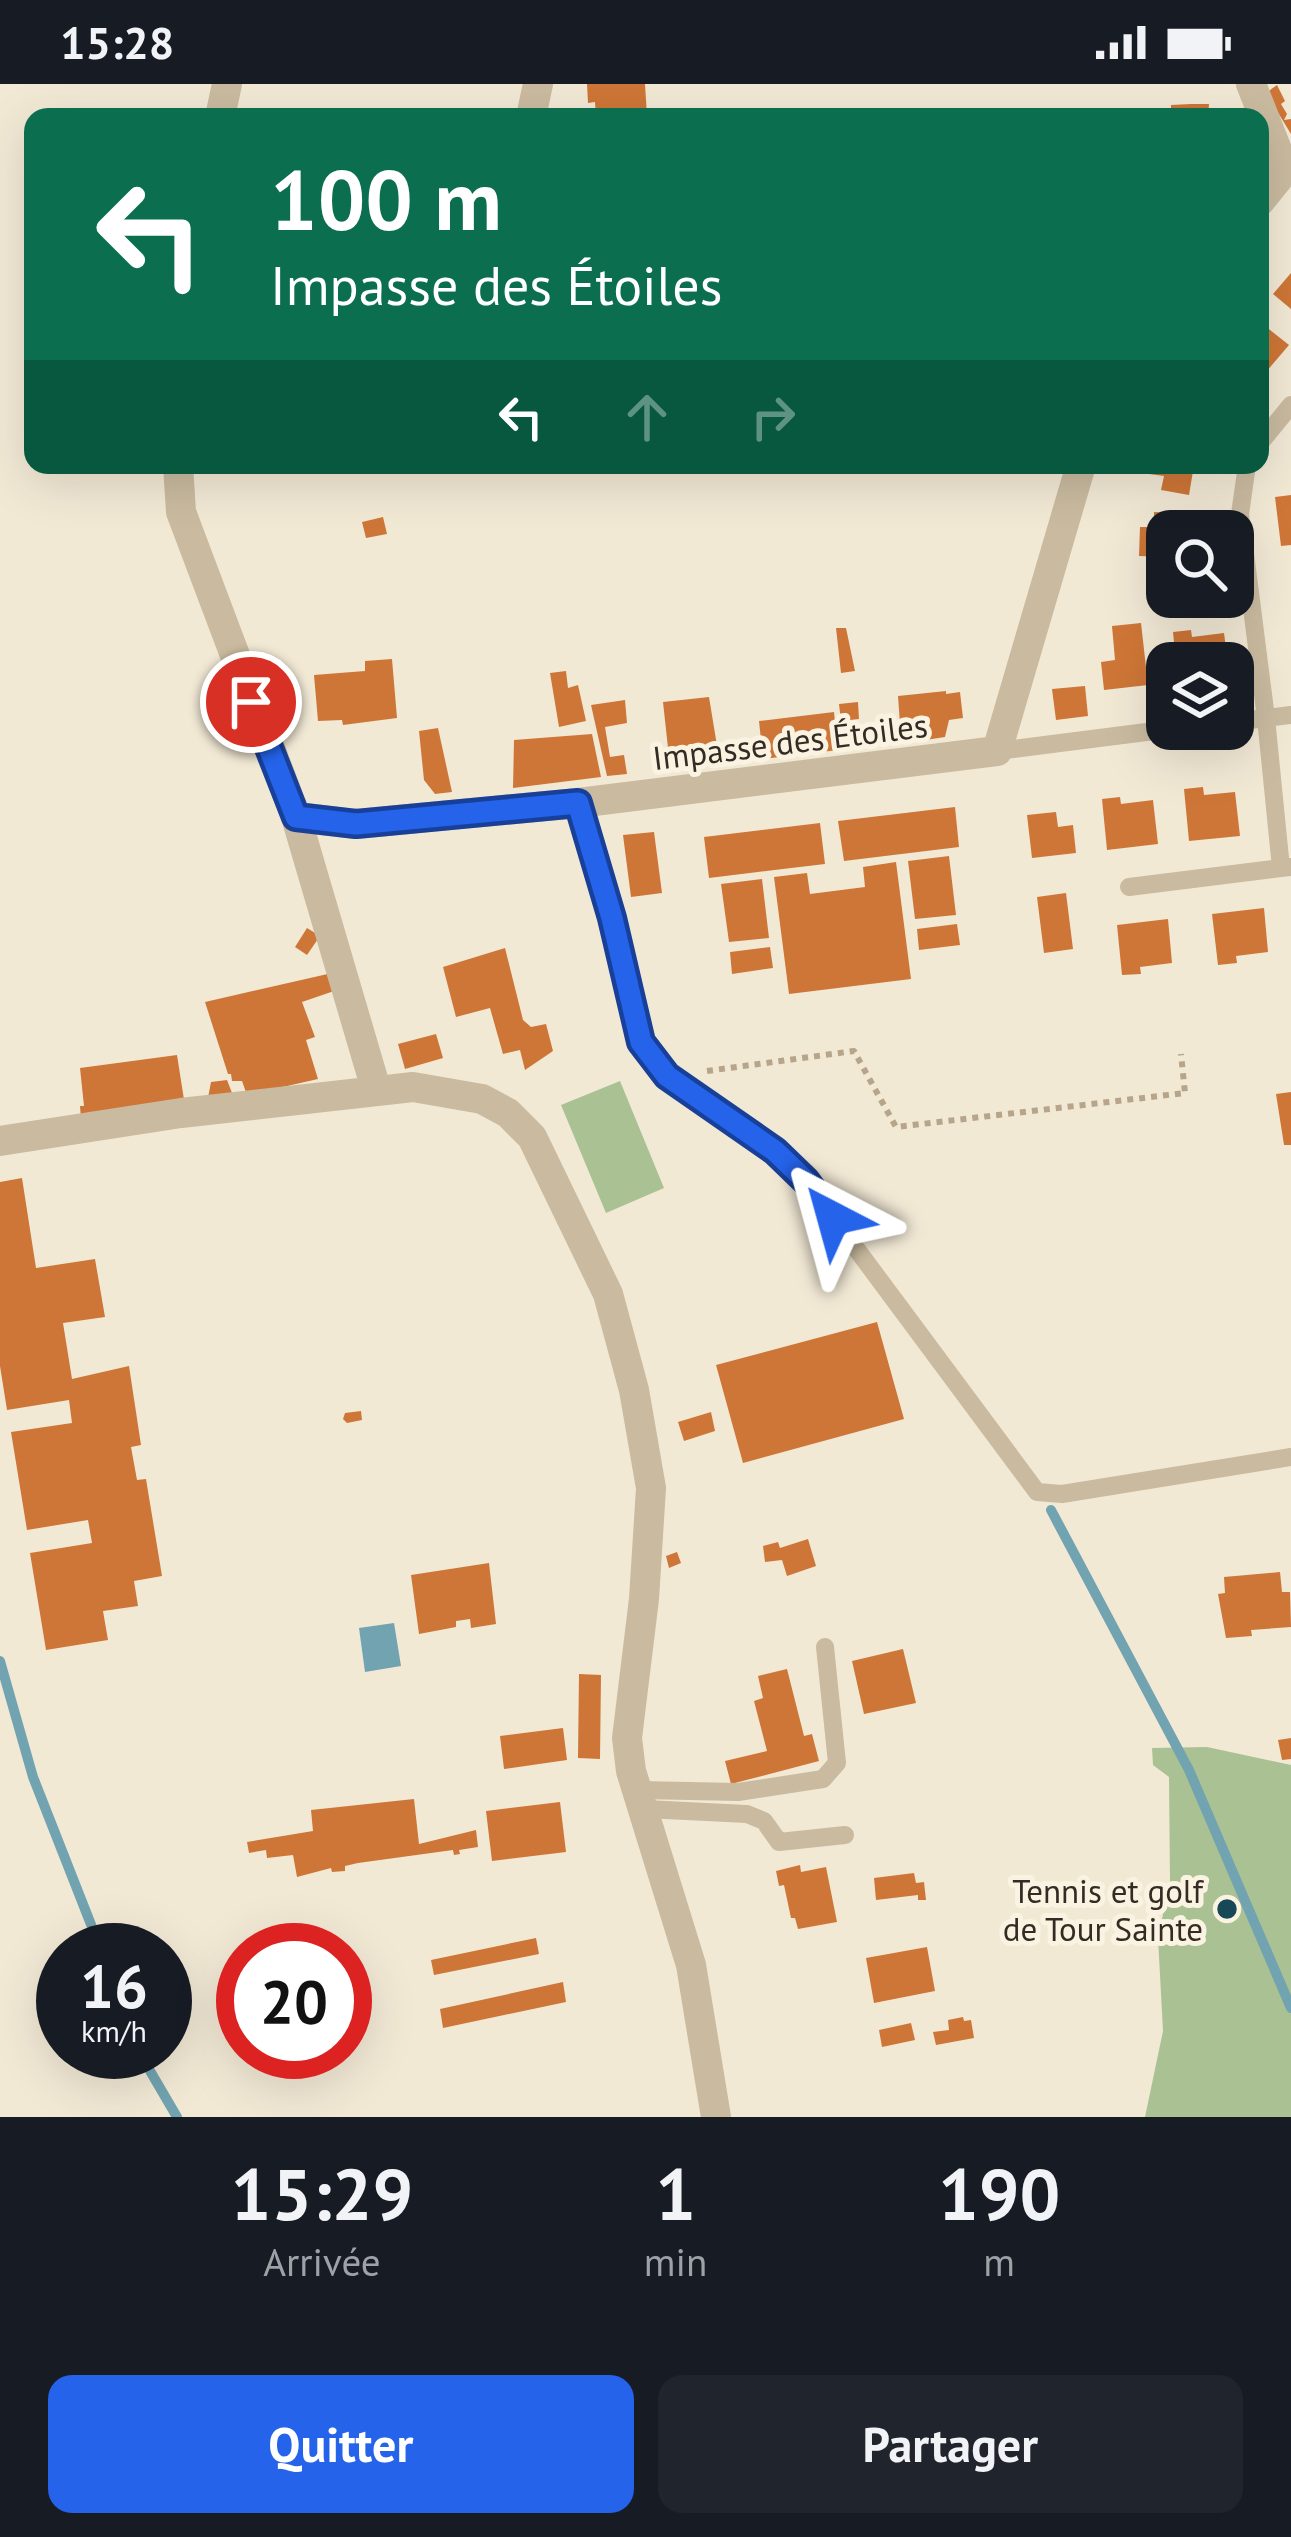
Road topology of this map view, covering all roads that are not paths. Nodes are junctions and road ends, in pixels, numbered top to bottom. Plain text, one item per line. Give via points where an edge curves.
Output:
1 (1269, 127) edge
2 (1288, 170) edge
3 (1291, 405) edge
4 (1269, 432) edge
5 (179, 474) edge
6 (1078, 474) edge
7 (1246, 474) edge
8 (1291, 715) edge
9 (1266, 718) junction
10 (1254, 719) edge
11 (1146, 732) edge
12 (997, 751) junction
13 (578, 803) junction
14 (296, 817) junction
15 (1286, 868) edge
16 (1129, 887) dead end
17 (376, 1089) junction
18 (0, 1141) edge
19 (1291, 1457) edge
20 (825, 1646) dead end
21 (642, 1800) junction
22 (845, 1835) dead end
23 (716, 2117) edge

1 - 2 street
3 - 4 lane
5 - 14 street via 181,512
6 - 12 street
7 - 9 lane via 1240,514
8 - 9 lane
9 - 10 lane
9 - 15 lane
11 - 12 lane
12 - 13 street, Impasse des Étoiles
13 - 14 street, Impasse des Étoiles via 356,824
13 - 19 lane via 641,1042 667,1076 806,1181 1037,1492
14 - 17 street
15 - 16 lane
17 - 18 street
17 - 21 street via 482,1099 508,1113 532,1137 608,1294 651,1488 627,1738
20 - 21 lane via 837,1763 823,1779
21 - 22 lane via 747,1814 779,1842
21 - 23 street via 691,1965

